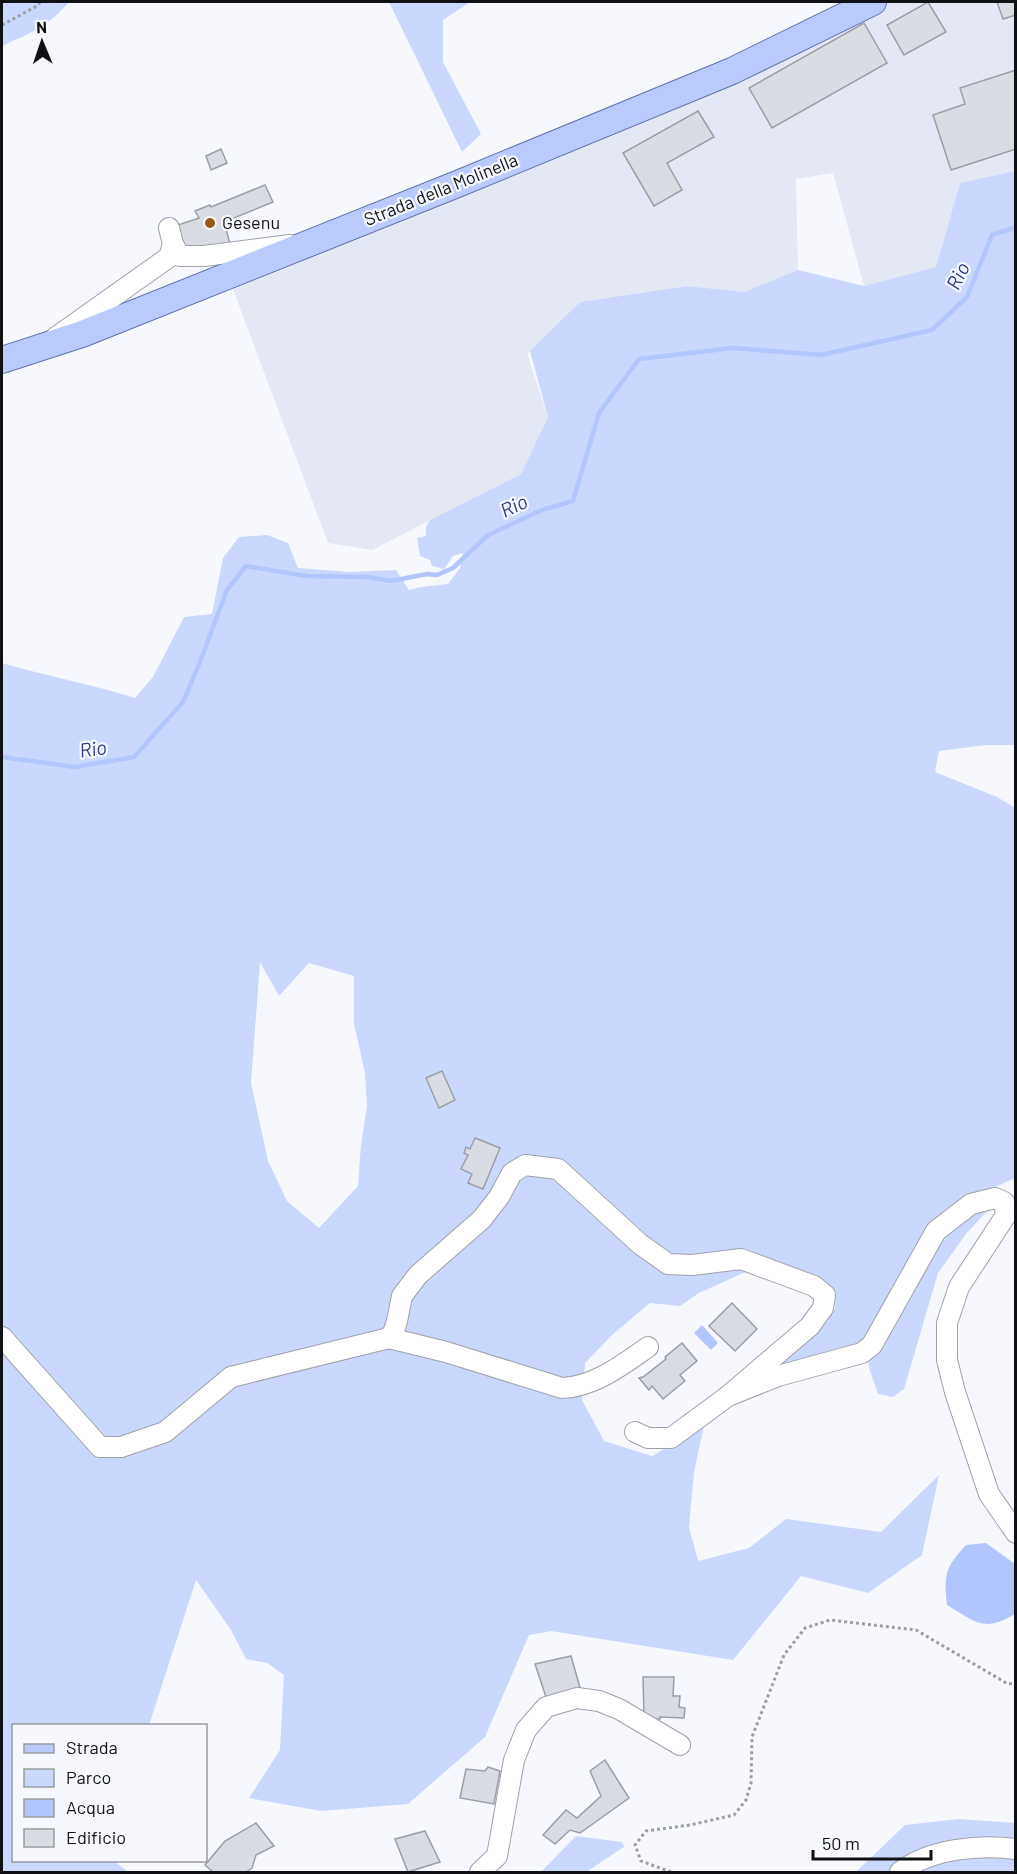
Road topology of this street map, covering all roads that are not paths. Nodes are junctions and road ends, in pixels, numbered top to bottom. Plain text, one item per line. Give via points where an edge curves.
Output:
1 (873, 2) edge
2 (309, 243) junction
3 (44, 346) junction
4 (2, 360) edge
5 (2, 1337) edge
6 (389, 1338) junction
7 (648, 1347) dead end
8 (728, 1396) junction
9 (635, 1432) dead end
10 (1016, 1533) edge
11 (680, 1745) dead end
12 (1016, 1849) edge
13 (480, 1872) edge
14 (900, 1872) edge

1 - 2 main road, Strada della Molinella via 732,71
2 - 3 main road, Strada della Molinella
2 - 3 street via 180,256 171,236 169,257
3 - 4 main road, Strada della Molinella
5 - 6 street via 100,1447 121,1447 165,1432 231,1377
6 - 7 street via 562,1388 575,1388 616,1370
6 - 8 street via 402,1296 418,1275 482,1219 512,1173 525,1165 536,1165 558,1169 640,1244 668,1264 692,1266 741,1259 814,1286 825,1295 824,1308 810,1326
8 - 9 street via 671,1438 648,1438
8 - 10 street via 778,1376 862,1353 872,1345 936,1231 971,1204 995,1198 1004,1202 1006,1215 959,1287 947,1323 947,1360 989,1494
11 - 13 street via 599,1701 577,1698 546,1707 526,1730 514,1760 497,1856
12 - 14 street via 961,1848 911,1863

